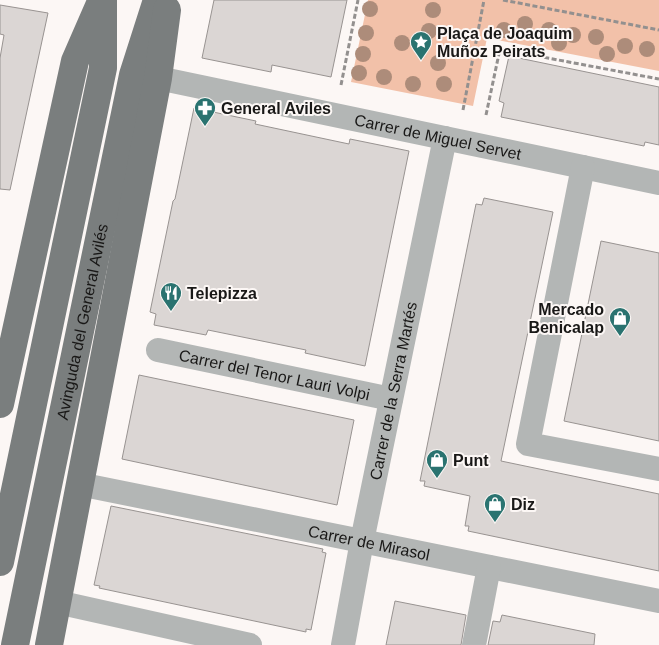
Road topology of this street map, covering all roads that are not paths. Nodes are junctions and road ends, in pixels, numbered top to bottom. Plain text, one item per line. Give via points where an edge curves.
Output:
1 (102, 0) edge
2 (157, 0) edge
3 (168, 0) edge
4 (158, 78) junction
5 (445, 138) junction
6 (583, 167) junction
7 (659, 183) edge
8 (158, 350) dead end
9 (391, 399) junction
10 (0, 404) edge
11 (659, 469) edge
12 (79, 484) junction
13 (362, 541) junction
14 (0, 562) edge
15 (489, 567) junction
16 (659, 601) edge
17 (57, 602) junction
18 (15, 645) edge
19 (49, 645) edge
20 (250, 645) edge
21 (343, 645) edge
22 (474, 645) edge

1 - 10 main road, Avinguda del General Avilés via 75,61
1 - 14 main road, Avinguda del General Avilés via 103,68
2 - 18 main road, Avinguda del General Avilés via 133,75
3 - 4 main road, Avinguda del General Avilés
4 - 5 street, Carrer de Miguel Servet
4 - 12 main road, Avinguda del General Avilés
5 - 6 street, Carrer de Miguel Servet
5 - 9 street, Carrer de la Serra Martés
6 - 7 street, Carrer de Miguel Servet
6 - 11 street via 528,444
8 - 9 street, Carrer del Tenor Lauri Volpi
9 - 13 street, Carrer de la Serra Martés
12 - 13 street, Carrer de Mirasol
12 - 17 main road, Avinguda del General Avilés
13 - 15 street, Carrer de Mirasol
13 - 21 street, Carrer de la Serra Martés
15 - 16 street, Carrer de Mirasol
15 - 22 street
17 - 19 main road, Avinguda del General Avilés
17 - 20 street

